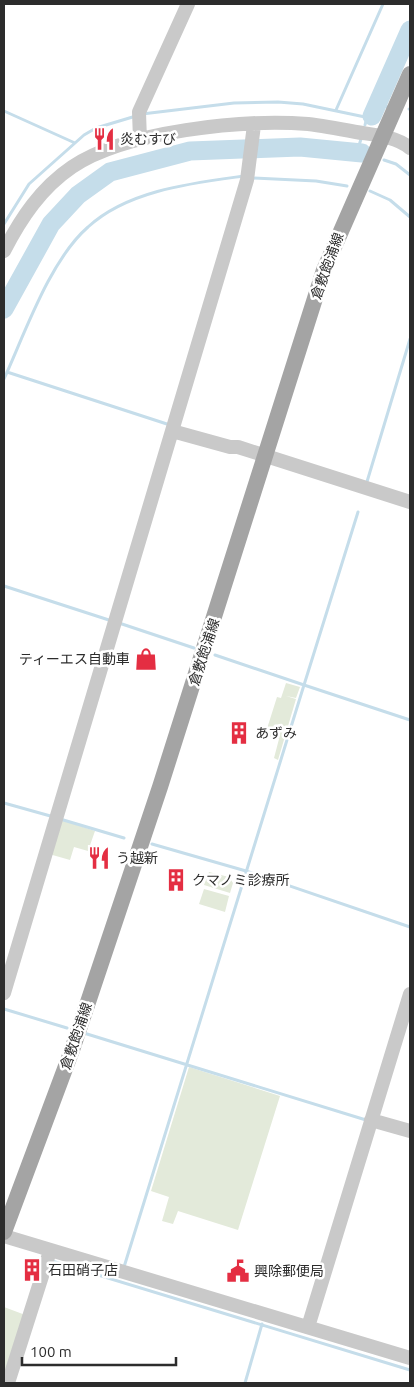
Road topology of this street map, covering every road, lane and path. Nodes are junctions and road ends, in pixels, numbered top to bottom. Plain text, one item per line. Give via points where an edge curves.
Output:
1 (188, 4) edge
2 (410, 74) edge
3 (254, 125) junction
4 (383, 136) junction
5 (140, 140) junction
6 (410, 148) edge
7 (4, 251) edge
8 (173, 428) junction
9 (266, 455) junction
10 (410, 502) edge
11 (4, 993) edge
12 (410, 994) edge
13 (373, 1120) junction
14 (410, 1131) edge
15 (4, 1232) edge
16 (4, 1236) edge
17 (48, 1257) junction
18 (308, 1326) junction
19 (410, 1358) edge
20 (8, 1383) edge

1 - 5 street via 139,115
2 - 4 main road, 倉敷飽浦線
3 - 4 street via 305,124
3 - 5 street via 198,128
3 - 8 street via 247,180
4 - 6 street
4 - 9 main road, 倉敷飽浦線 via 324,270
5 - 7 street via 91,156 58,178 33,203
8 - 9 street
8 - 11 street
9 - 10 street
9 - 15 main road, 倉敷飽浦線 via 197,675 72,1050
12 - 13 street
13 - 14 street
13 - 18 street
16 - 17 street
17 - 18 street
17 - 20 street
18 - 19 street

